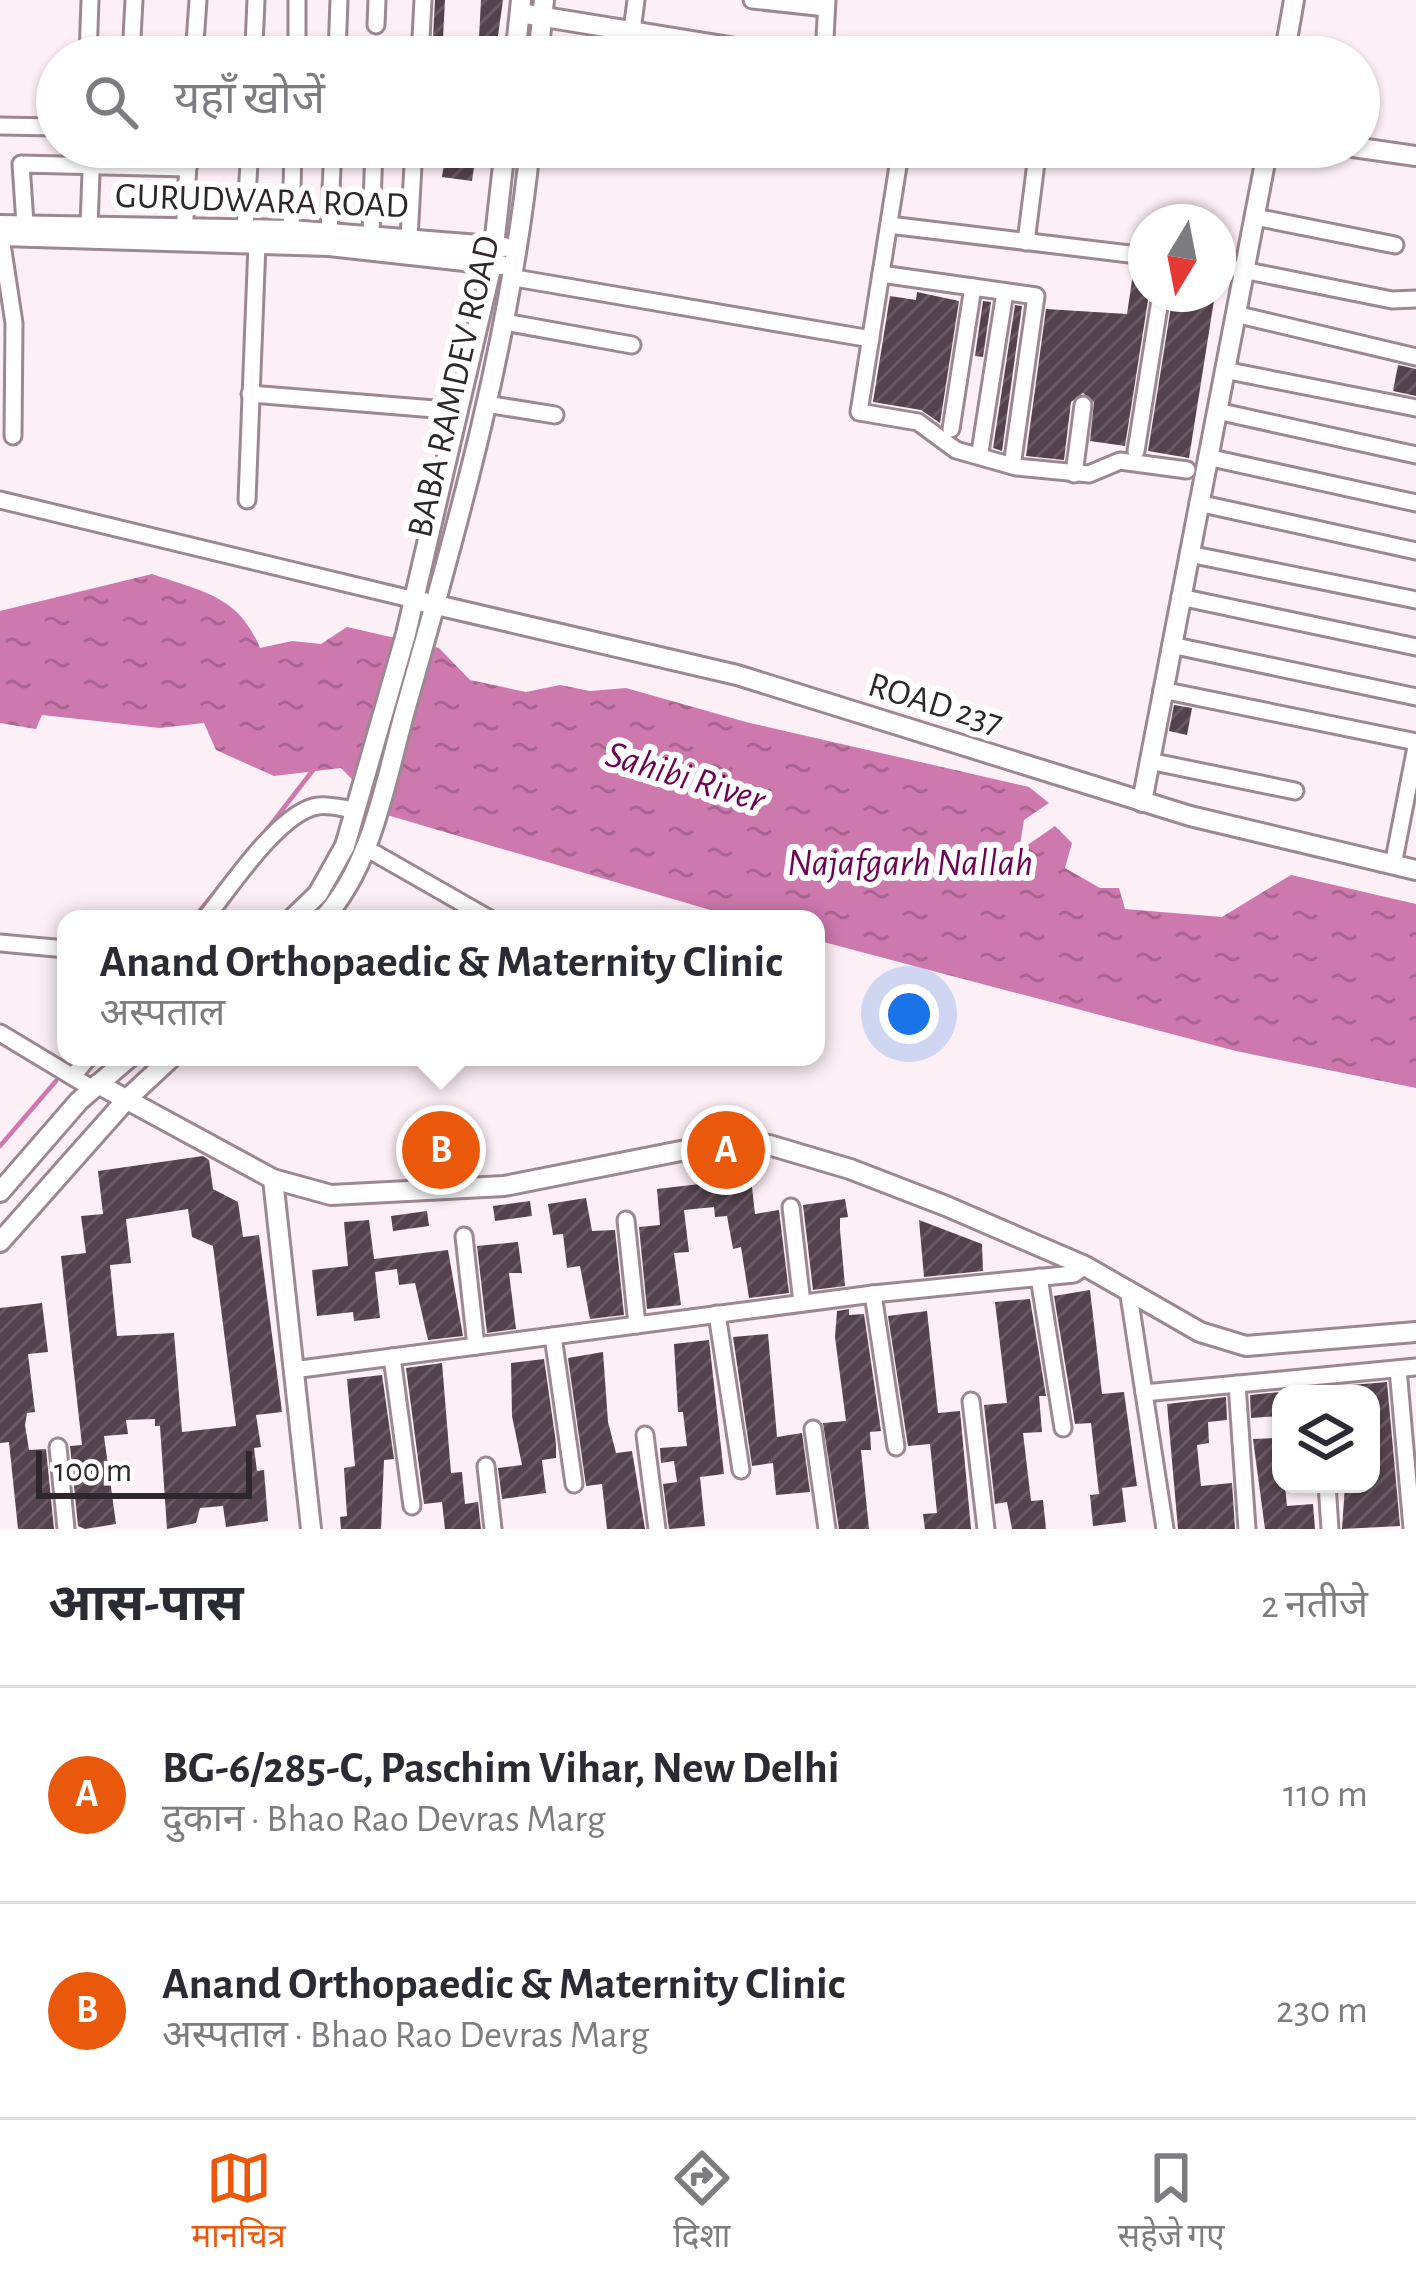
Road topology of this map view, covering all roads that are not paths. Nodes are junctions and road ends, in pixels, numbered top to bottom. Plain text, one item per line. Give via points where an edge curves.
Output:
1 (90, 0) edge
2 (134, 0) edge
3 (198, 0) edge
4 (256, 0) edge
5 (298, 0) edge
6 (339, 0) edge
7 (377, 0) edge
8 (423, 0) edge
9 (636, 0) edge
10 (752, 0) edge
11 (1294, 0) edge
12 (827, 4) edge
13 (521, 6) edge
14 (543, 8) edge
15 (376, 25) dead end
16 (632, 32) junction
17 (89, 36) edge
18 (132, 36) edge
19 (195, 36) edge
20 (254, 36) edge
21 (297, 36) edge
22 (338, 36) edge
23 (421, 36) edge
24 (517, 36) edge
25 (657, 36) edge
26 (825, 36) edge
27 (1288, 36) edge
28 (0, 126) edge
29 (36, 127) edge
30 (1380, 151) edge
31 (1416, 156) edge
32 (36, 164) edge
33 (92, 168) edge
34 (188, 168) edge
35 (250, 168) edge
36 (292, 168) edge
37 (332, 168) edge
38 (373, 168) edge
39 (413, 168) edge
40 (503, 168) edge
41 (528, 168) edge
42 (898, 168) edge
43 (1035, 168) edge
44 (1264, 168) edge
45 (1255, 217) junction
46 (25, 224) junction
47 (89, 225) junction
48 (889, 225) junction
49 (291, 230) junction
50 (0, 232) edge
51 (329, 232) junction
52 (371, 234) junction
53 (184, 235) junction
54 (251, 237) junction
55 (409, 238) junction
56 (1026, 242) junction
57 (1395, 244) dead end
58 (1128, 254) edge
59 (493, 255) junction
60 (517, 264) junction
61 (1236, 267) edge
62 (1244, 268) junction
63 (881, 274) junction
64 (973, 287) junction
65 (1005, 292) junction
66 (1416, 299) edge
67 (1158, 312) edge
68 (1235, 314) junction
69 (504, 322) junction
70 (871, 339) junction
71 (632, 344) dead end
72 (1416, 357) edge
73 (1224, 370) junction
74 (250, 394) junction
75 (486, 404) junction
76 (1083, 405) dead end
77 (1416, 408) edge
78 (460, 411) junction
79 (1217, 411) junction
80 (555, 416) dead end
81 (951, 429) dead end
82 (13, 436) dead end
83 (1136, 451) dead end
84 (980, 452) dead end
85 (1416, 455) edge
86 (1208, 457) junction
87 (1012, 459) dead end
88 (1187, 470) dead end
89 (1074, 473) junction
90 (0, 500) edge
91 (248, 500) dead end
92 (1416, 502) edge
93 (1198, 503) junction
94 (1416, 551) edge
95 (1189, 554) junction
96 (1180, 597) junction
97 (415, 599) junction
98 (1416, 600) edge
99 (435, 605) junction
100 (416, 636) junction
101 (1171, 645) junction
102 (1416, 646) edge
103 (1162, 690) junction
104 (1416, 698) edge
105 (1416, 744) edge
106 (1149, 761) junction
107 (1295, 791) dead end
108 (1142, 802) junction
109 (364, 811) junction
110 (364, 847) junction
111 (1394, 865) junction
112 (1416, 870) edge
113 (212, 910) edge
114 (301, 910) edge
115 (329, 910) edge
116 (474, 910) edge
117 (0, 943) edge
118 (57, 948) edge
119 (0, 1034) edge
120 (81, 1066) edge
121 (120, 1066) edge
122 (162, 1066) edge
123 (73, 1076) junction
124 (96, 1087) junction
125 (127, 1099) junction
126 (273, 1179) junction
127 (0, 1192) edge
128 (791, 1207) dead end
129 (626, 1220) dead end
130 (464, 1236) dead end
131 (0, 1241) edge
132 (1084, 1266) junction
133 (1039, 1277) junction
134 (1128, 1289) junction
135 (873, 1294) junction
136 (802, 1303) junction
137 (717, 1314) junction
138 (637, 1325) junction
139 (1416, 1332) edge
140 (553, 1336) junction
141 (476, 1346) junction
142 (392, 1357) junction
143 (1407, 1368) edge
144 (293, 1370) junction
145 (1319, 1376) junction
146 (1237, 1384) junction
147 (1320, 1385) edge
148 (1144, 1393) junction
149 (971, 1401) dead end
150 (1063, 1428) dead end
151 (812, 1429) dead end
152 (645, 1436) dead end
153 (58, 1447) dead end
154 (896, 1447) dead end
155 (486, 1466) dead end
156 (741, 1470) dead end
157 (574, 1484) dead end
158 (1328, 1493) edge
159 (412, 1507) dead end
160 (66, 1529) edge
161 (311, 1529) edge
162 (494, 1529) edge
163 (657, 1529) edge
164 (827, 1529) edge
165 (986, 1529) edge
166 (1165, 1529) edge
167 (1247, 1529) edge
168 (1330, 1529) edge
169 (1412, 1529) edge

1 - 17 street
2 - 18 street
3 - 19 street
4 - 20 street
5 - 21 street
6 - 22 street
7 - 15 street
8 - 23 street
9 - 16 street
10 - 12 street
11 - 27 street
12 - 26 street
13 - 14 street
13 - 24 street
14 - 16 street
16 - 25 street
28 - 29 street
30 - 31 street
32 - 46 street via 21,164
33 - 47 street
34 - 53 street
35 - 54 street
36 - 49 street
37 - 51 street
38 - 52 street
39 - 55 street
40 - 59 street
41 - 60 street, BABA RAMDEV ROAD
42 - 48 street
43 - 56 street
44 - 45 street
45 - 57 street
45 - 62 street
46 - 47 street, GURUDWARA ROAD
46 - 50 street, GURUDWARA ROAD
47 - 53 street, GURUDWARA ROAD
48 - 56 street
48 - 63 street
49 - 51 street, GURUDWARA ROAD
49 - 54 street, GURUDWARA ROAD
50 - 53 street, GURUDWARA ROAD
50 - 82 street via 14,323
51 - 52 street, GURUDWARA ROAD
52 - 55 street, GURUDWARA ROAD
53 - 54 street, GURUDWARA ROAD
54 - 59 street, GURUDWARA ROAD
54 - 74 street
55 - 59 street, GURUDWARA ROAD
56 - 58 street
59 - 60 street, GURUDWARA ROAD
59 - 78 street
60 - 69 street, BABA RAMDEV ROAD
60 - 70 street
61 - 62 street
62 - 66 street
62 - 68 street
63 - 64 street
63 - 70 street
64 - 65 street
64 - 81 street
65 - 84 street
65 - 87 street via 1036,296
67 - 83 street
68 - 72 street
68 - 73 street
69 - 71 street
69 - 75 street, BABA RAMDEV ROAD
70 - 89 street via 859,412 918,422 964,454
73 - 77 street
73 - 79 street
74 - 78 street
74 - 91 street
75 - 80 street
75 - 99 street, BABA RAMDEV ROAD
76 - 89 street
78 - 97 street
79 - 85 street
79 - 86 street
86 - 92 street
86 - 93 street
88 - 89 street via 1120,461
90 - 97 street
93 - 94 street
93 - 95 street
95 - 96 street
95 - 98 street
96 - 101 street
96 - 102 street
97 - 99 street, ROAD 237
97 - 100 street
99 - 100 street, BABA RAMDEV ROAD
99 - 108 street, ROAD 237 via 736,675
100 - 109 street
101 - 103 street
101 - 104 street
103 - 105 street
103 - 106 street
105 - 111 street
106 - 107 street
106 - 108 street
108 - 111 street, ROAD 237
109 - 110 street
109 - 113 street via 302,811
109 - 114 street
110 - 115 street
110 - 116 street
111 - 112 street, ROAD 237
117 - 118 street
119 - 123 street
120 - 123 street
121 - 124 street
122 - 125 street
123 - 124 street
124 - 125 street
124 - 127 street
125 - 126 street
125 - 131 street
126 - 132 street via 332,1195 504,1186 726,1142 769,1145 850,1168
126 - 144 street
128 - 136 street
129 - 138 street
130 - 141 street
132 - 133 street
132 - 134 street
133 - 135 street
133 - 150 street
134 - 139 street via 1200,1332 1246,1346
134 - 148 street
135 - 136 street
135 - 154 street
136 - 137 street
137 - 138 street
137 - 156 street
138 - 140 street
140 - 141 street
140 - 157 street
141 - 142 street
142 - 144 street
142 - 159 street
143 - 145 street
143 - 169 street
144 - 161 street
145 - 146 street
145 - 147 street
146 - 148 street
146 - 167 street
148 - 166 street
149 - 165 street
151 - 164 street
152 - 163 street
153 - 160 street
155 - 162 street
158 - 168 street

